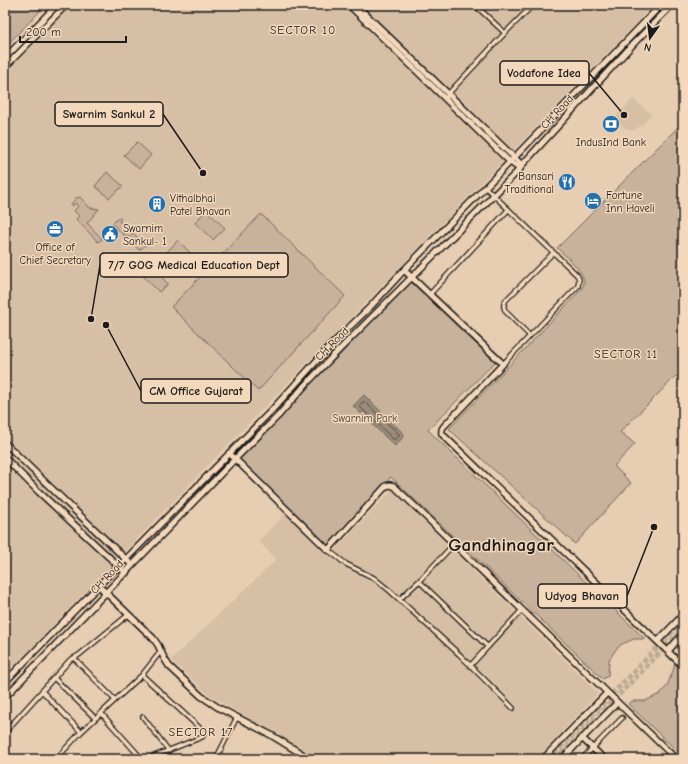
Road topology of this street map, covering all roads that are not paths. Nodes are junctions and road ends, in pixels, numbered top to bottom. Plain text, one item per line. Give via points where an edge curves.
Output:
1 (57, 5) edge
2 (66, 5) edge
3 (349, 5) edge
4 (356, 5) edge
5 (475, 5) edge
6 (533, 5) edge
7 (661, 5) edge
8 (672, 5) edge
9 (39, 27) junction
10 (505, 34) junction
11 (5, 58) edge
12 (5, 67) edge
13 (447, 96) junction
14 (512, 160) junction
15 (521, 167) junction
16 (485, 187) junction
17 (494, 196) junction
18 (508, 210) junction
19 (553, 253) junction
20 (404, 270) junction
21 (412, 278) junction
22 (430, 294) junction
23 (530, 336) junction
24 (503, 364) junction
25 (5, 443) edge
26 (229, 453) junction
27 (5, 458) edge
28 (235, 459) junction
29 (454, 544) junction
30 (328, 550) junction
31 (126, 559) junction
32 (118, 565) junction
33 (132, 565) junction
34 (126, 573) junction
35 (420, 581) junction
36 (99, 586) junction
37 (106, 593) junction
38 (400, 599) junction
39 (522, 610) junction
40 (128, 614) junction
41 (683, 615) edge
42 (683, 634) edge
43 (658, 641) junction
44 (488, 647) junction
45 (161, 651) junction
46 (668, 651) junction
47 (74, 658) junction
48 (470, 666) junction
49 (683, 666) edge
50 (142, 675) junction
51 (54, 678) junction
52 (5, 682) edge
53 (42, 691) junction
54 (607, 693) junction
55 (5, 697) edge
56 (115, 700) junction
57 (617, 703) junction
58 (513, 708) dead end
59 (101, 713) junction
60 (143, 717) dead end
61 (237, 717) junction
62 (95, 718) junction
63 (622, 718) dead end
64 (5, 732) edge
65 (81, 732) junction
66 (582, 738) junction
67 (592, 748) junction
68 (169, 750) junction
69 (5, 756) edge
70 (8, 759) edge
71 (56, 759) edge
72 (142, 759) edge
73 (150, 759) edge
74 (216, 759) edge
75 (307, 759) edge
76 (543, 759) edge
77 (562, 759) edge
78 (582, 759) edge
79 (604, 759) edge
80 (676, 759) edge

1 - 9 street
2 - 9 street
3 - 13 street
4 - 13 street
5 - 10 street
6 - 10 street
7 - 14 street, CH Road
8 - 15 street, CH Road
9 - 11 street
9 - 12 street
10 - 13 street
13 - 14 street
14 - 15 street
14 - 16 street, CH Road
15 - 17 street, CH Road
16 - 17 street
16 - 20 street, CH Road
17 - 18 street
17 - 21 street, CH Road
18 - 19 street
18 - 22 street
19 - 23 street via 577,275 579,283
19 - 23 street via 503,305 506,312
20 - 21 street
20 - 26 street, CH Road
21 - 22 street
21 - 28 street, CH Road
22 - 24 street
23 - 24 street
24 - 43 street via 446,424 441,431 442,434
25 - 31 street
26 - 28 street
26 - 31 street, CH Road
27 - 32 street
28 - 30 street
28 - 33 street, CH Road
29 - 30 street via 390,485 386,486
29 - 35 street
29 - 39 street
30 - 38 street via 346,564 374,578
31 - 32 street, CH Road
31 - 33 street
32 - 34 street
32 - 36 street, CH Road
33 - 34 street, CH Road
34 - 37 street, CH Road
35 - 38 street
35 - 44 street
36 - 37 street
36 - 52 street, CH Road
37 - 40 street
37 - 55 street, CH Road
38 - 48 street
39 - 44 street
39 - 54 street
40 - 45 street via 153,638
40 - 47 street
41 - 43 street
42 - 46 street
43 - 46 street
44 - 48 street
45 - 50 street
45 - 61 street via 169,666 201,696
46 - 49 street
47 - 51 street
47 - 56 street
48 - 58 street
50 - 56 street
50 - 68 street via 203,731 202,737
51 - 53 street
51 - 62 street
53 - 64 street
53 - 65 street
54 - 57 street
54 - 76 street
56 - 59 street
57 - 66 street
57 - 80 street
59 - 62 street
59 - 72 street
60 - 68 street
61 - 74 street
61 - 75 street via 271,735
62 - 65 street
63 - 67 street
65 - 71 street
66 - 67 street
66 - 77 street
67 - 78 street
67 - 79 street
68 - 73 street
69 - 70 street

